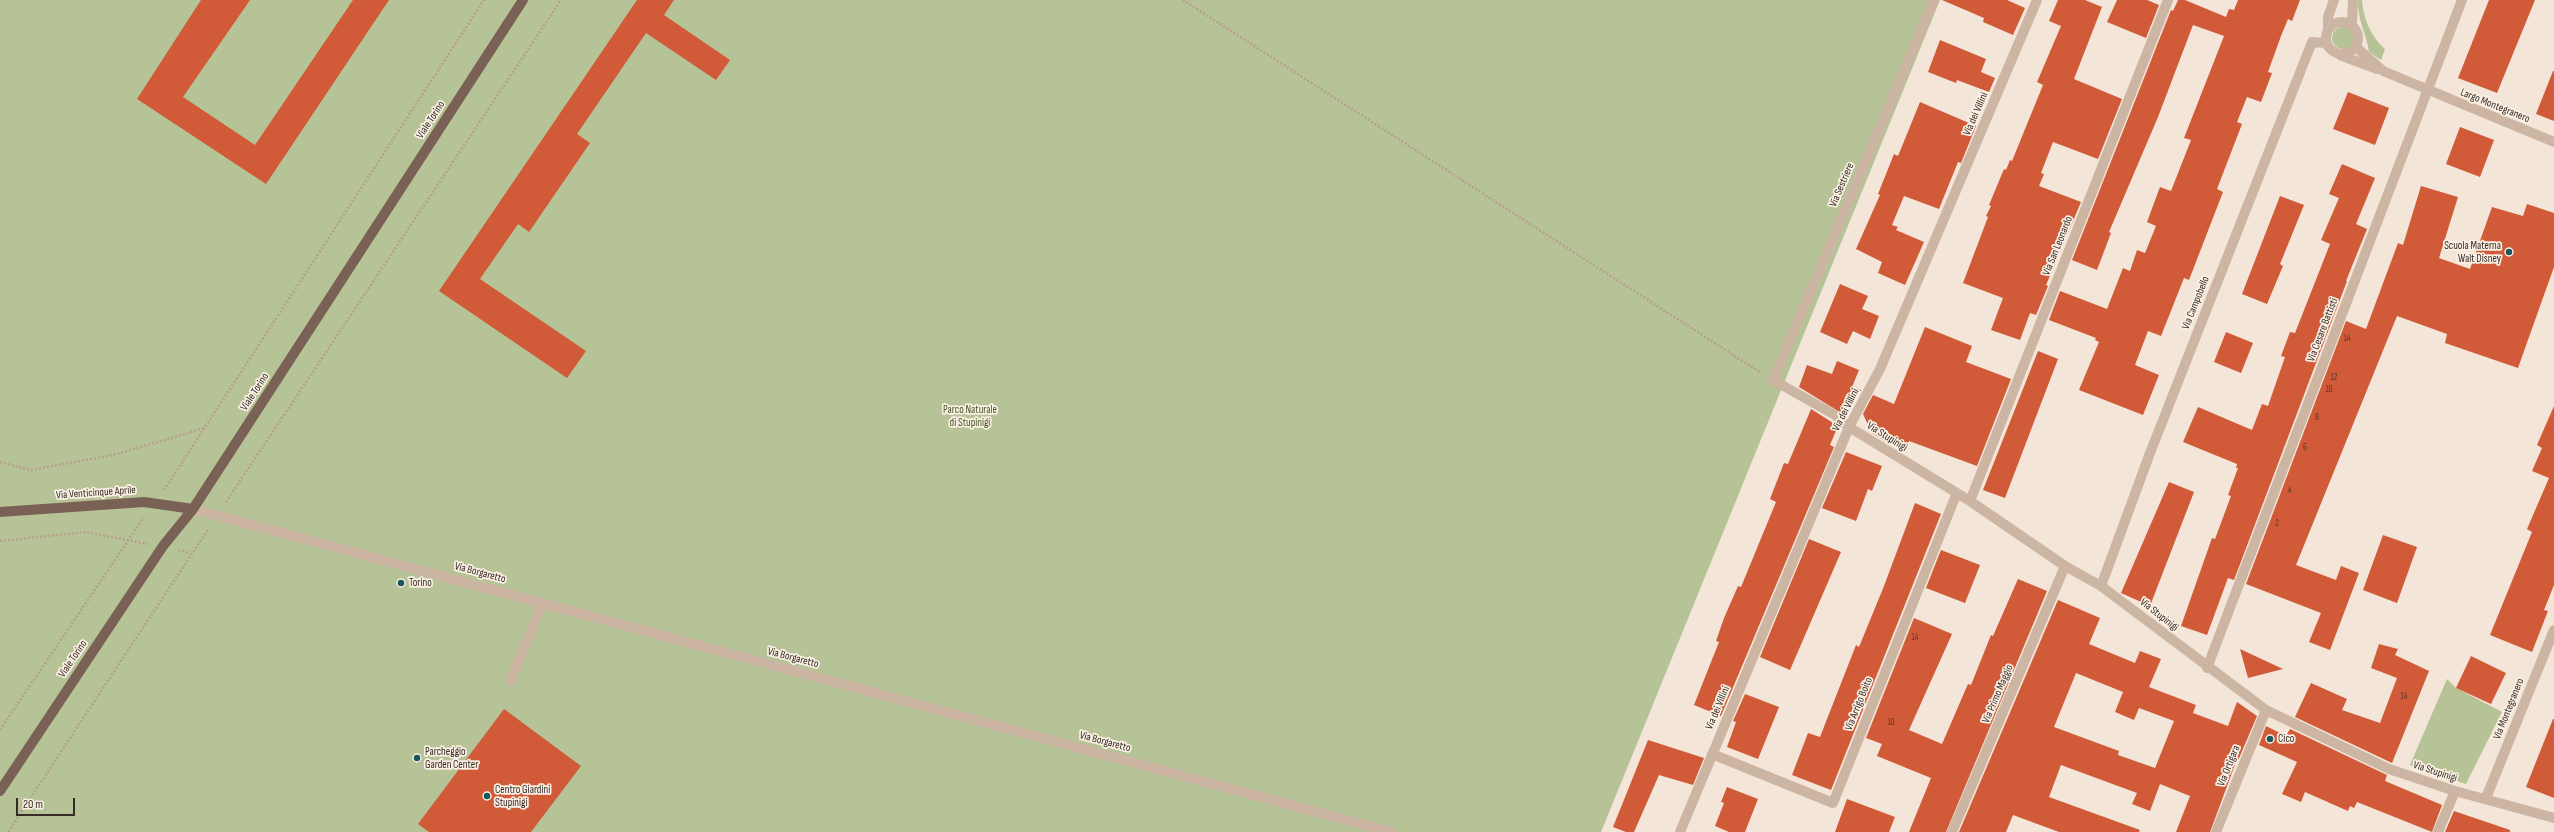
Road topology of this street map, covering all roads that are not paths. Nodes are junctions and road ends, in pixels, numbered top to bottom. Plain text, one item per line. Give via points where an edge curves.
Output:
1 (522, 0) edge
2 (1934, 0) edge
3 (2037, 0) edge
4 (2168, 0) edge
5 (2334, 0) edge
6 (2353, 0) edge
7 (2462, 0) edge
8 (2352, 25) junction
9 (2328, 29) junction
10 (2326, 43) junction
11 (2356, 47) junction
12 (2340, 55) junction
13 (2383, 71) junction
14 (2426, 91) junction
15 (2554, 142) edge
16 (1773, 380) joint
17 (1849, 427) junction
18 (1956, 495) junction
19 (1970, 501) junction
20 (193, 509) junction
21 (0, 512) edge
22 (2065, 566) junction
23 (2101, 586) junction
24 (543, 603) junction
25 (2554, 630) edge
26 (2207, 668) junction
27 (510, 681) dead end
28 (2266, 710) junction
29 (1712, 754) junction
30 (0, 791) edge
31 (2455, 791) junction
32 (2486, 798) junction
33 (2554, 818) edge
34 (1388, 831) edge
35 (1680, 832) edge
36 (1952, 832) edge
37 (2216, 832) edge
38 (2438, 832) edge

1 - 20 main road, Viale Torino
2 - 16 street, Via Sestriere
3 - 17 street, Via dei Villini via 1880,369
4 - 19 street, Via San Leonardo
5 - 9 street via 2328,17
6 - 8 street
7 - 14 street, Via Cesare Battisti
8 - 9 street via 2342,21
8 - 11 street via 2359,38
9 - 10 street via 2325,35
10 - 12 street via 2332,51
10 - 23 street, Via Campobello via 2312,42 2150,453
11 - 12 street
11 - 13 street
12 - 13 street
13 - 14 street
14 - 15 street, Largo Montegranero
14 - 26 street, Via Cesare Battisti
16 - 17 street, Via Stupinigi via 1835,415
17 - 18 street, Via Stupinigi
17 - 29 street, Via dei Villini
18 - 19 street, Via Stupinigi
18 - 29 street, Via Arrigo Boito via 1832,803
19 - 22 street, Via Stupinigi
20 - 21 main road, Via Venticinque Aprile via 129,502
20 - 24 street, Via Borgaretto
20 - 30 main road, Viale Torino via 163,546
22 - 23 street, Via Stupinigi
22 - 36 street, Via Primo Maggio
23 - 26 street, Via Stupinigi
24 - 27 street
24 - 34 street, Via Borgaretto
25 - 32 street, Via Montegranero
26 - 28 street, Via Stupinigi
28 - 31 street, Via Stupinigi via 2389,769
28 - 37 street, Via Ortigara
29 - 35 street, Via dei Villini
31 - 32 street, Via Stupinigi
31 - 38 street
32 - 33 street, Via Stupinigi

